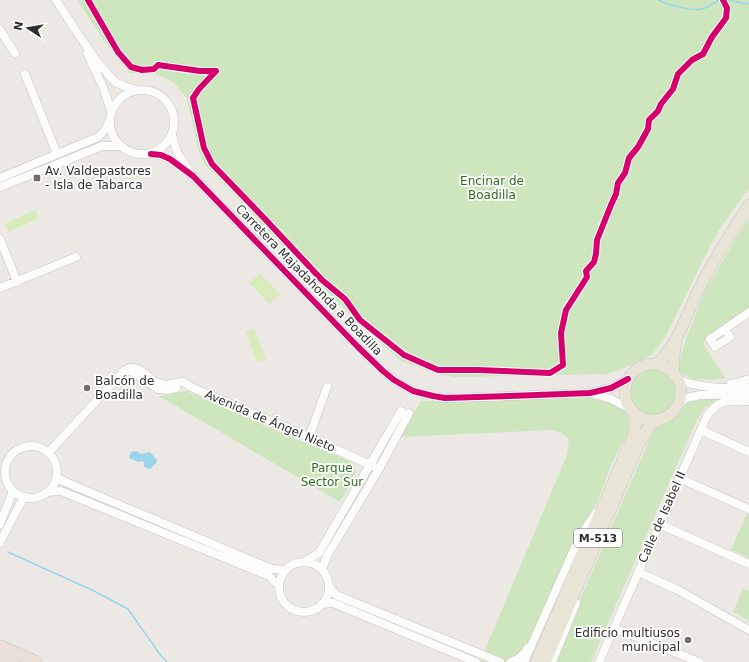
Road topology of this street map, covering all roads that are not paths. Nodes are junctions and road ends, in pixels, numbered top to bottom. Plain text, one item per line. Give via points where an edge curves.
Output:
1 (56, 0) edge
2 (0, 30) edge
3 (78, 34) junction
4 (15, 53) dead end
5 (25, 74) dead end
6 (138, 90) junction
7 (112, 111) junction
8 (110, 120) junction
9 (172, 135) junction
10 (120, 146) junction
11 (57, 154) junction
12 (151, 154) junction
13 (193, 176) junction
14 (0, 178) edge
15 (0, 187) edge
16 (749, 205) edge
17 (0, 239) edge
18 (76, 257) dead end
19 (17, 282) junction
20 (0, 288) edge
21 (749, 312) edge
22 (725, 329) dead end
23 (679, 333) junction
24 (656, 364) junction
25 (676, 377) junction
26 (628, 379) junction
27 (749, 379) edge
28 (693, 385) junction
29 (327, 387) dead end
30 (749, 388) edge
31 (590, 393) junction
32 (749, 394) edge
33 (749, 400) edge
34 (678, 404) junction
35 (634, 412) junction
36 (658, 419) junction
37 (701, 430) junction
38 (309, 437) junction
39 (749, 452) edge
40 (48, 453) junction
41 (370, 465) junction
42 (620, 468) junction
43 (379, 469) junction
44 (56, 476) junction
45 (679, 478) junction
46 (13, 492) junction
47 (47, 492) junction
48 (24, 497) junction
49 (749, 509) edge
50 (0, 524) edge
51 (659, 524) junction
52 (0, 542) edge
53 (304, 562) junction
54 (749, 564) edge
55 (322, 569) junction
56 (286, 570) junction
57 (638, 572) junction
58 (583, 574) junction
59 (279, 586) junction
60 (329, 586) junction
61 (322, 604) junction
62 (614, 628) junction
63 (749, 630) edge
64 (537, 634) junction
65 (0, 646) edge
66 (0, 655) edge
67 (13, 662) edge
68 (36, 662) edge
69 (476, 662) edge
70 (500, 662) edge
71 (511, 662) edge
72 (524, 662) edge
73 (536, 662) edge
74 (545, 662) edge
75 (552, 662) edge
76 (599, 662) edge
77 (699, 662) edge

1 - 3 street
2 - 4 street
3 - 6 street via 115,82
3 - 7 street
5 - 11 street
6 - 7 street via 122,97
6 - 9 street via 157,93 165,99 174,116
7 - 8 street
8 - 10 street via 110,130
8 - 11 street via 98,137
9 - 12 street via 160,150
9 - 13 street, Carretera Majadahonda a Boadilla via 177,152
10 - 12 street via 135,154
10 - 15 street via 102,146
11 - 14 street
12 - 13 street, Carretera Majadahonda a Boadilla via 170,159
13 - 31 street, Carretera Majadahonda a Boadilla via 357,346 394,380 410,389 445,398
16 - 23 main road via 712,264
17 - 19 street
18 - 19 street
19 - 20 street
21 - 22 street
23 - 24 main road via 667,354
23 - 25 main road via 674,349
24 - 25 main road via 666,368
24 - 26 main road via 642,366
25 - 28 street
25 - 34 main road via 680,389
26 - 31 street, Carretera Majadahonda a Boadilla via 611,388
26 - 35 main road, M-513 via 625,393 627,402
27 - 28 street via 731,384
28 - 30 street
29 - 38 street
31 - 35 street, Carretera Majadahonda a Boadilla via 611,399
32 - 34 street via 700,395 687,398
33 - 37 street, Calle de Isabel II via 724,401 715,406
34 - 36 main road, M-513 via 670,413
35 - 36 main road via 646,418
35 - 42 main road, M-513 via 635,430
36 - 58 main road, M-513 via 647,429 638,446
37 - 39 street
37 - 45 street, Calle de Isabel II
38 - 40 street, Avenida de Ángel Nieto via 182,382 160,384 131,367 123,372
38 - 41 street, Avenida de Ángel Nieto
40 - 44 street via 56,467
40 - 46 street via 34,446 18,450 12,455 7,462 5,478
41 - 43 street, Avenida de Ángel Nieto
41 - 43 street via 405,412
41 - 53 street via 320,553
42 - 64 street via 581,535
42 - 73 main road, M-513
43 - 55 street via 327,556
44 - 47 street
44 - 56 street via 272,569
45 - 49 street
45 - 51 street, Calle de Isabel II
46 - 48 street
46 - 50 street
47 - 48 street via 36,498
47 - 59 street via 61,491 269,576
48 - 52 street
51 - 54 street
51 - 57 street, Calle de Isabel II
53 - 55 street via 314,563
53 - 56 street
55 - 60 street
56 - 59 street
57 - 62 street, Calle de Isabel II
57 - 63 street via 678,590
58 - 74 main road, M-513
58 - 75 street via 584,583
59 - 61 street via 286,604 295,610 314,610
60 - 61 street
60 - 70 street via 336,595
61 - 69 street via 333,603
62 - 76 street, Calle de Isabel II
62 - 77 street
64 - 71 street via 525,652
64 - 72 street
65 - 68 highway
66 - 67 highway

